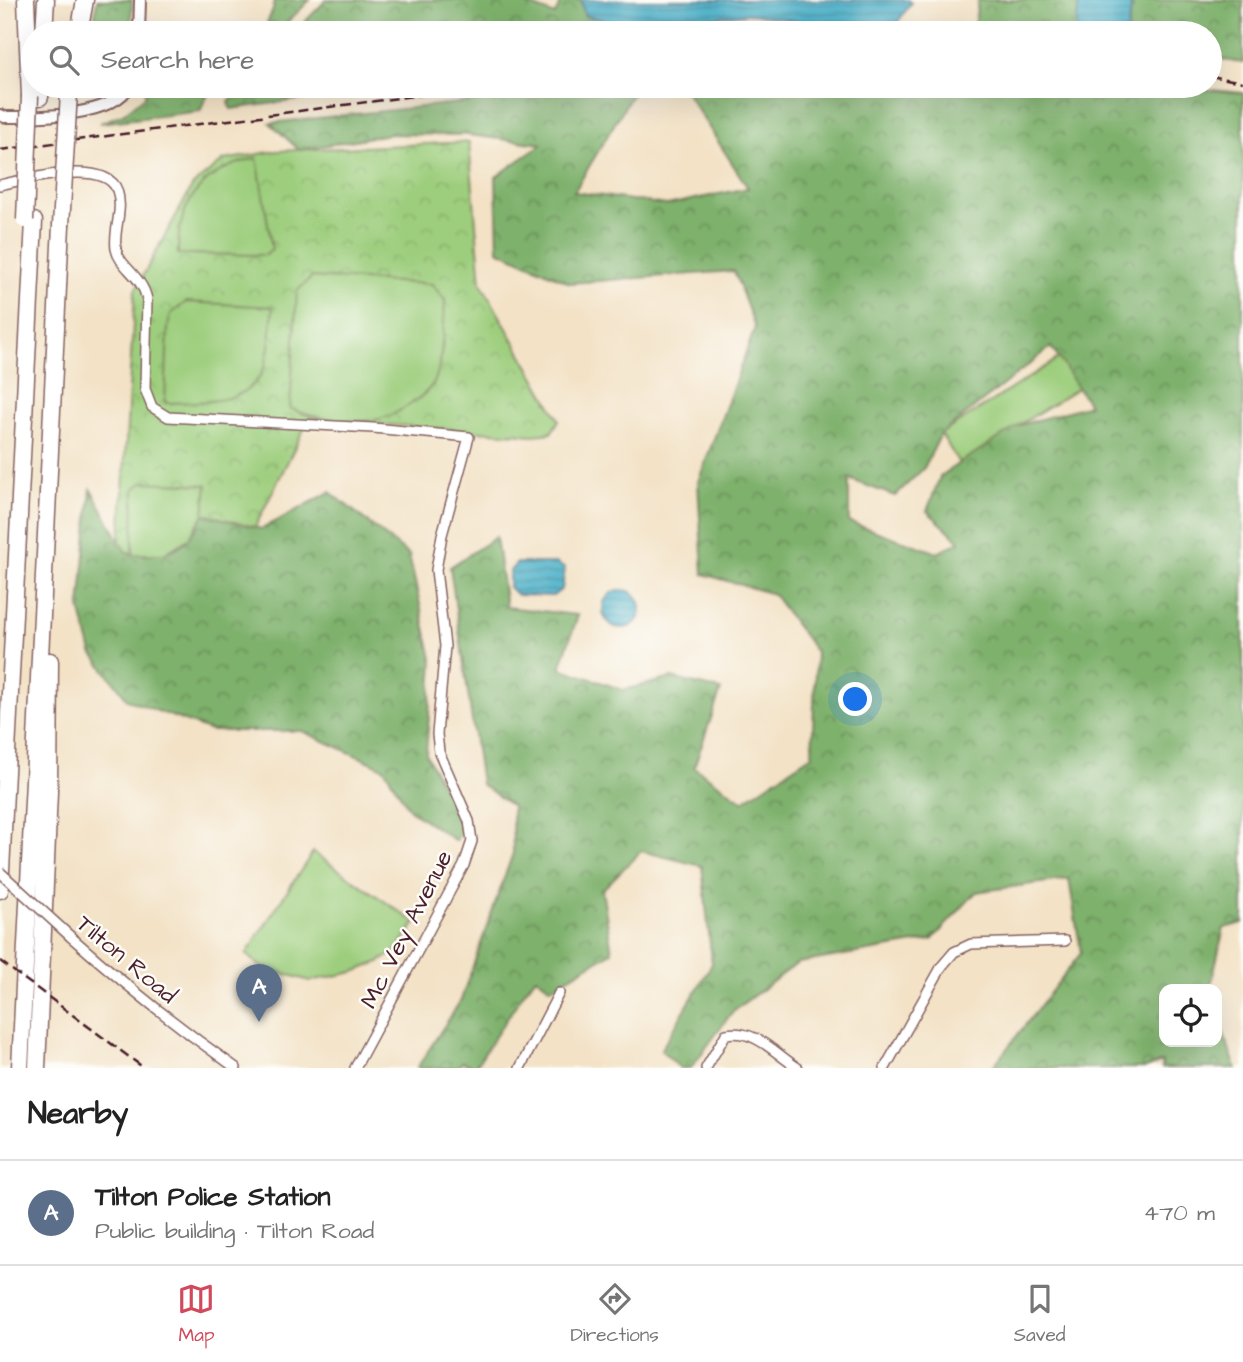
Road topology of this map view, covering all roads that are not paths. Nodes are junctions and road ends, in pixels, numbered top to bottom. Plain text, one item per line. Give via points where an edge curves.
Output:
1 (26, 0) edge
2 (46, 0) edge
3 (74, 0) edge
4 (85, 0) edge
5 (140, 0) edge
6 (28, 21) edge
7 (45, 21) edge
8 (73, 21) edge
9 (81, 21) edge
10 (139, 21) edge
11 (37, 98) edge
12 (69, 98) edge
13 (118, 98) edge
14 (0, 115) edge
15 (0, 185) edge
16 (52, 429) junction
17 (17, 562) junction
18 (0, 680) edge
19 (0, 872) edge
20 (0, 890) edge
21 (1065, 942) dead end
22 (559, 993) dead end
23 (40, 1019) junction
24 (20, 1068) edge
25 (37, 1068) edge
26 (48, 1068) edge
27 (236, 1068) edge
28 (355, 1068) edge
29 (520, 1068) edge
30 (706, 1068) edge
31 (798, 1068) edge
32 (885, 1068) edge

1 - 6 highway
2 - 7 highway
3 - 8 highway
4 - 9 highway
5 - 10 street
11 - 17 highway
12 - 16 highway, bridge
13 - 14 street via 110,104 43,117
15 - 28 street, Mc Vey Avenue via 85,172 108,179 116,187 120,203 117,249 147,299 145,389 152,407 168,417 469,437 436,570 444,646 437,734 439,752 472,841 464,865
16 - 23 highway via 49,792
16 - 24 highway
17 - 18 highway
17 - 20 highway
19 - 27 street, Tilton Road, bridge via 168,1019
21 - 32 street via 971,944 954,952
22 - 29 street
23 - 25 highway
23 - 26 highway
30 - 31 street via 726,1034 739,1032 754,1036

